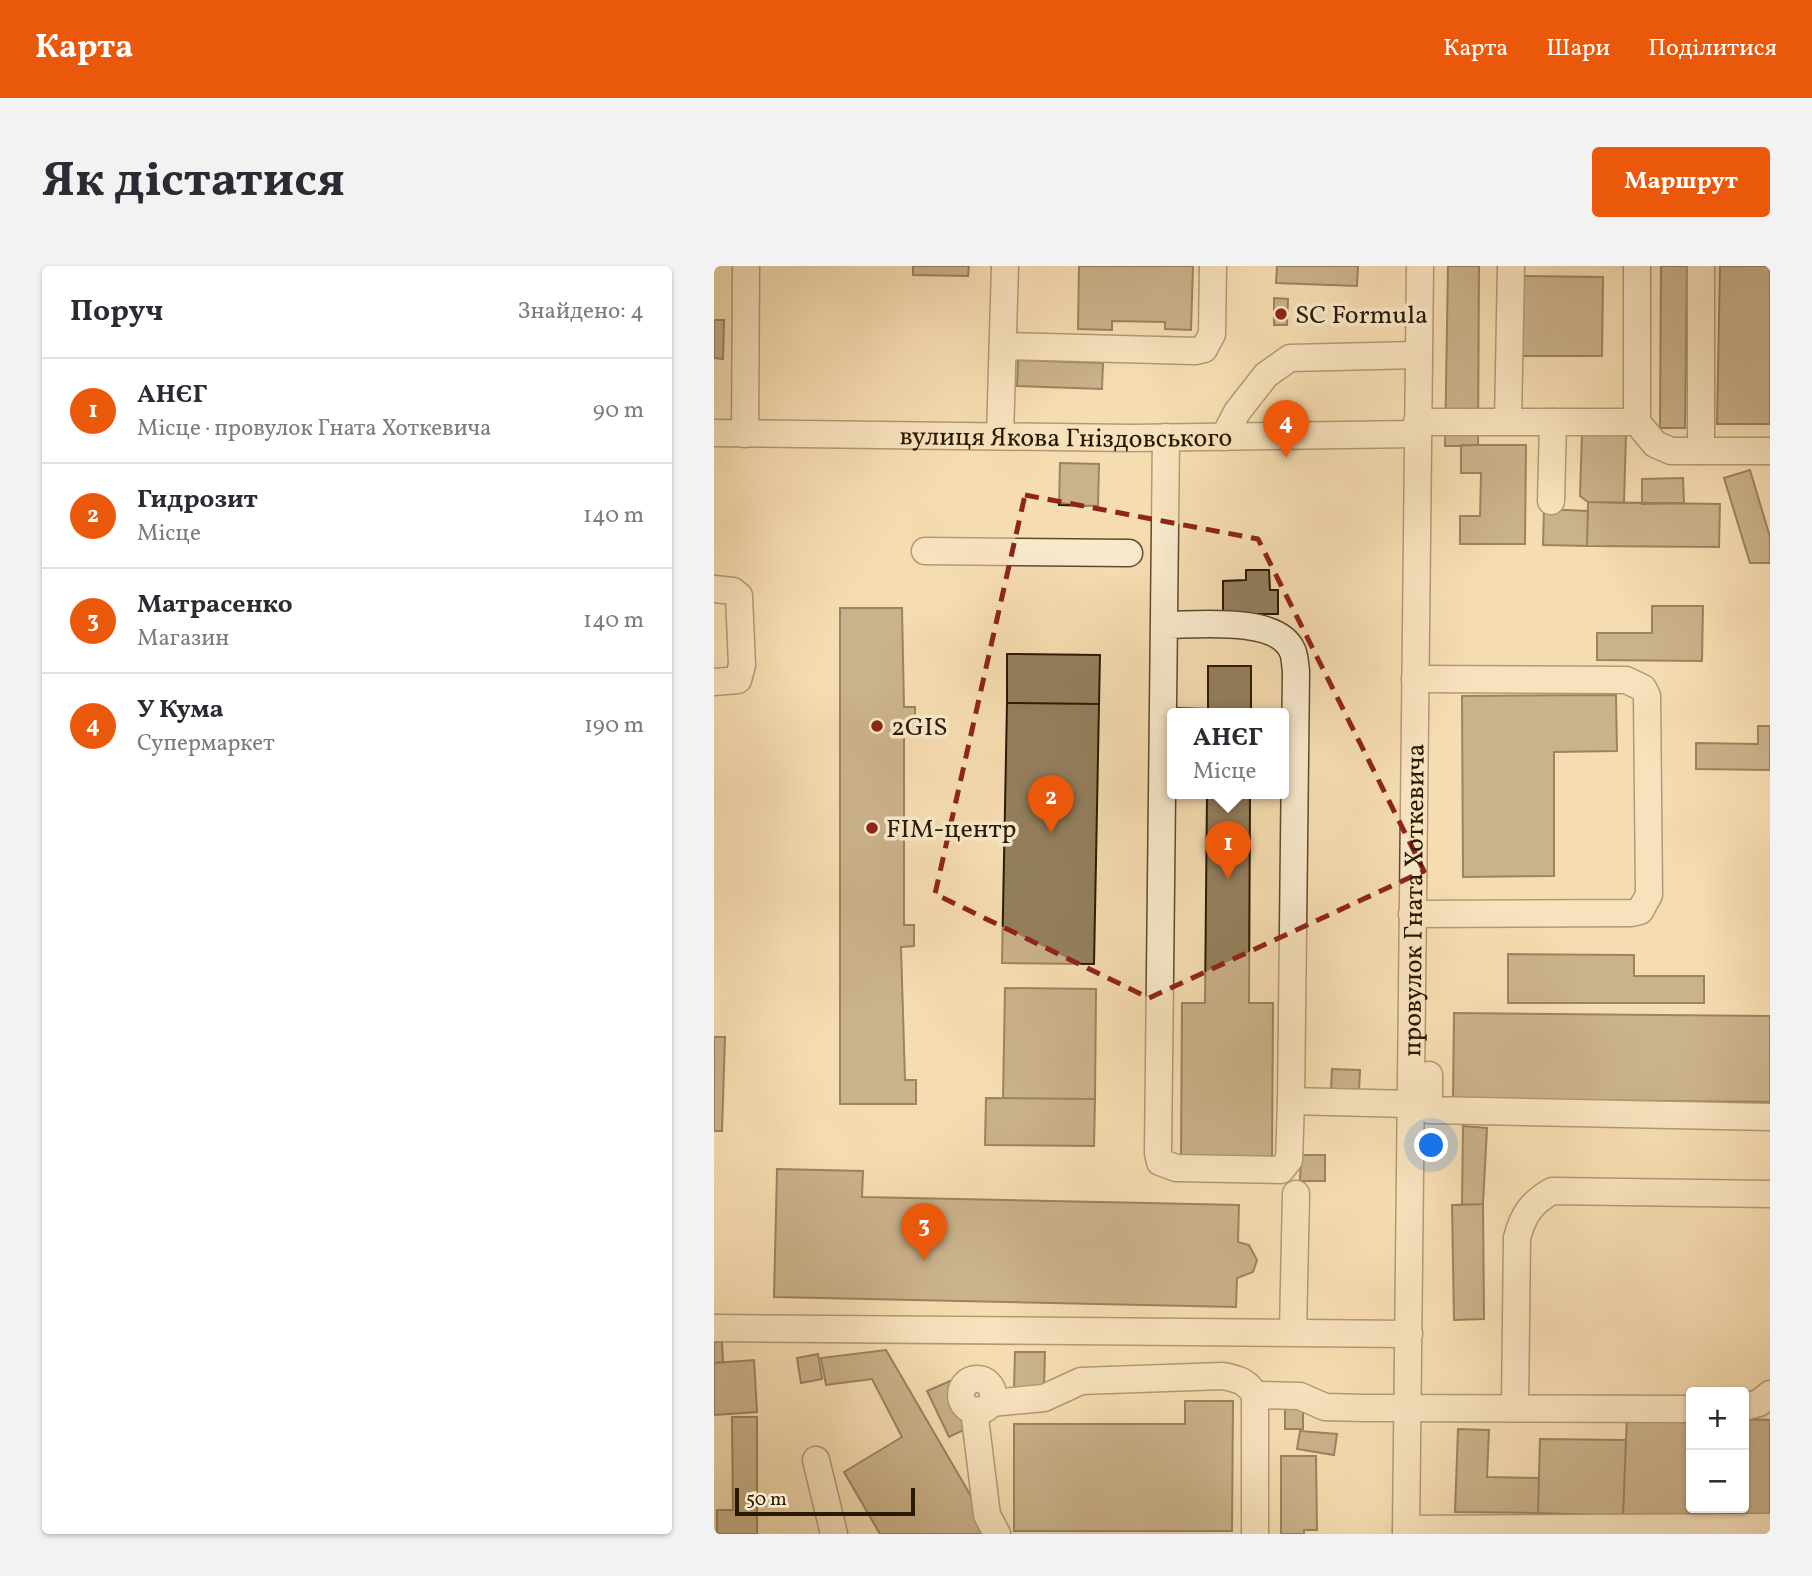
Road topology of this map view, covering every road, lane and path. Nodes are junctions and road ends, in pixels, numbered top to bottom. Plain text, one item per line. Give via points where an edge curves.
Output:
1 (746, 266) edge
2 (1005, 266) edge
3 (1213, 266) edge
4 (1420, 266) edge
5 (1511, 266) edge
6 (1612, 266) edge
7 (1637, 266) edge
8 (1701, 266) edge
9 (1003, 346) junction
10 (1417, 355) junction
11 (1508, 421) junction
12 (1553, 422) junction
13 (1637, 422) junction
14 (1417, 428) junction
15 (714, 433) edge
16 (745, 434) junction
17 (1000, 436) junction
18 (1166, 437) junction
19 (1224, 437) junction
20 (1701, 451) junction
21 (1770, 451) edge
22 (1551, 500) dead end
23 (925, 551) dead end
24 (1129, 554) dead end
25 (714, 589) edge
26 (1165, 625) junction
27 (1415, 679) junction
28 (714, 682) edge
29 (1421, 914) junction
30 (1291, 1101) junction
31 (1410, 1104) junction
32 (1770, 1117) edge
33 (1296, 1194) dead end
34 (1770, 1194) edge
35 (714, 1328) edge
36 (1293, 1332) junction
37 (1409, 1334) junction
38 (1770, 1394) edge
39 (1255, 1395) junction
40 (1516, 1406) junction
41 (1749, 1406) edge
42 (1408, 1408) junction
43 (1686, 1409) edge
44 (816, 1460) dead end
45 (1753, 1530) edge
46 (1406, 1531) edge
47 (834, 1534) edge
48 (997, 1534) edge
49 (1255, 1534) edge

1 - 16 street
2 - 9 street
3 - 9 street via 1212,334 1204,349
4 - 10 street, провулок Гната Хоткевича
5 - 11 street
6 - 7 street
7 - 13 street
8 - 20 street
9 - 17 street
10 - 14 street, провулок Гната Хоткевича
10 - 19 street via 1290,358 1266,375
11 - 12 street, вулиця Якова Гніздовського
11 - 14 street, вулиця Якова Гніздовського
12 - 13 street, вулиця Якова Гніздовського
12 - 22 street
13 - 20 street via 1662,449
14 - 19 street, вулиця Якова Гніздовського
14 - 27 street, провулок Гната Хоткевича
15 - 16 street, вулиця Якова Гніздовського
16 - 17 street, вулиця Якова Гніздовського
17 - 18 street, вулиця Якова Гніздовського
18 - 19 street, вулиця Якова Гніздовського
18 - 26 street
20 - 21 street
23 - 24 street
25 - 28 street via 739,596 742,665 738,680
26 - 30 street via 1256,628 1276,632 1292,649 1296,684
26 - 30 street via 1160,1162 1176,1168 1281,1170 1289,1160
27 - 29 street, провулок Гната Хоткевича
27 - 29 street via 1626,680 1643,688 1647,696 1649,895 1640,911
29 - 31 street, провулок Гната Хоткевича
29 - 32 street via 1429,1110
30 - 31 street
31 - 37 street, провулок Гната Хоткевича
33 - 36 street
34 - 40 street via 1552,1191 1536,1200 1523,1216 1517,1238
35 - 36 street
36 - 37 street
37 - 42 street, провулок Гната Хоткевича
38 - 41 street
39 - 42 street via 1300,1396 1325,1407
39 - 48 street via 1239,1379 1223,1376 1072,1382 1044,1398 987,1409 987,1516
39 - 49 street
40 - 42 street
40 - 43 street
42 - 46 street, провулок Гната Хоткевича
44 - 47 street
45 - 46 street

